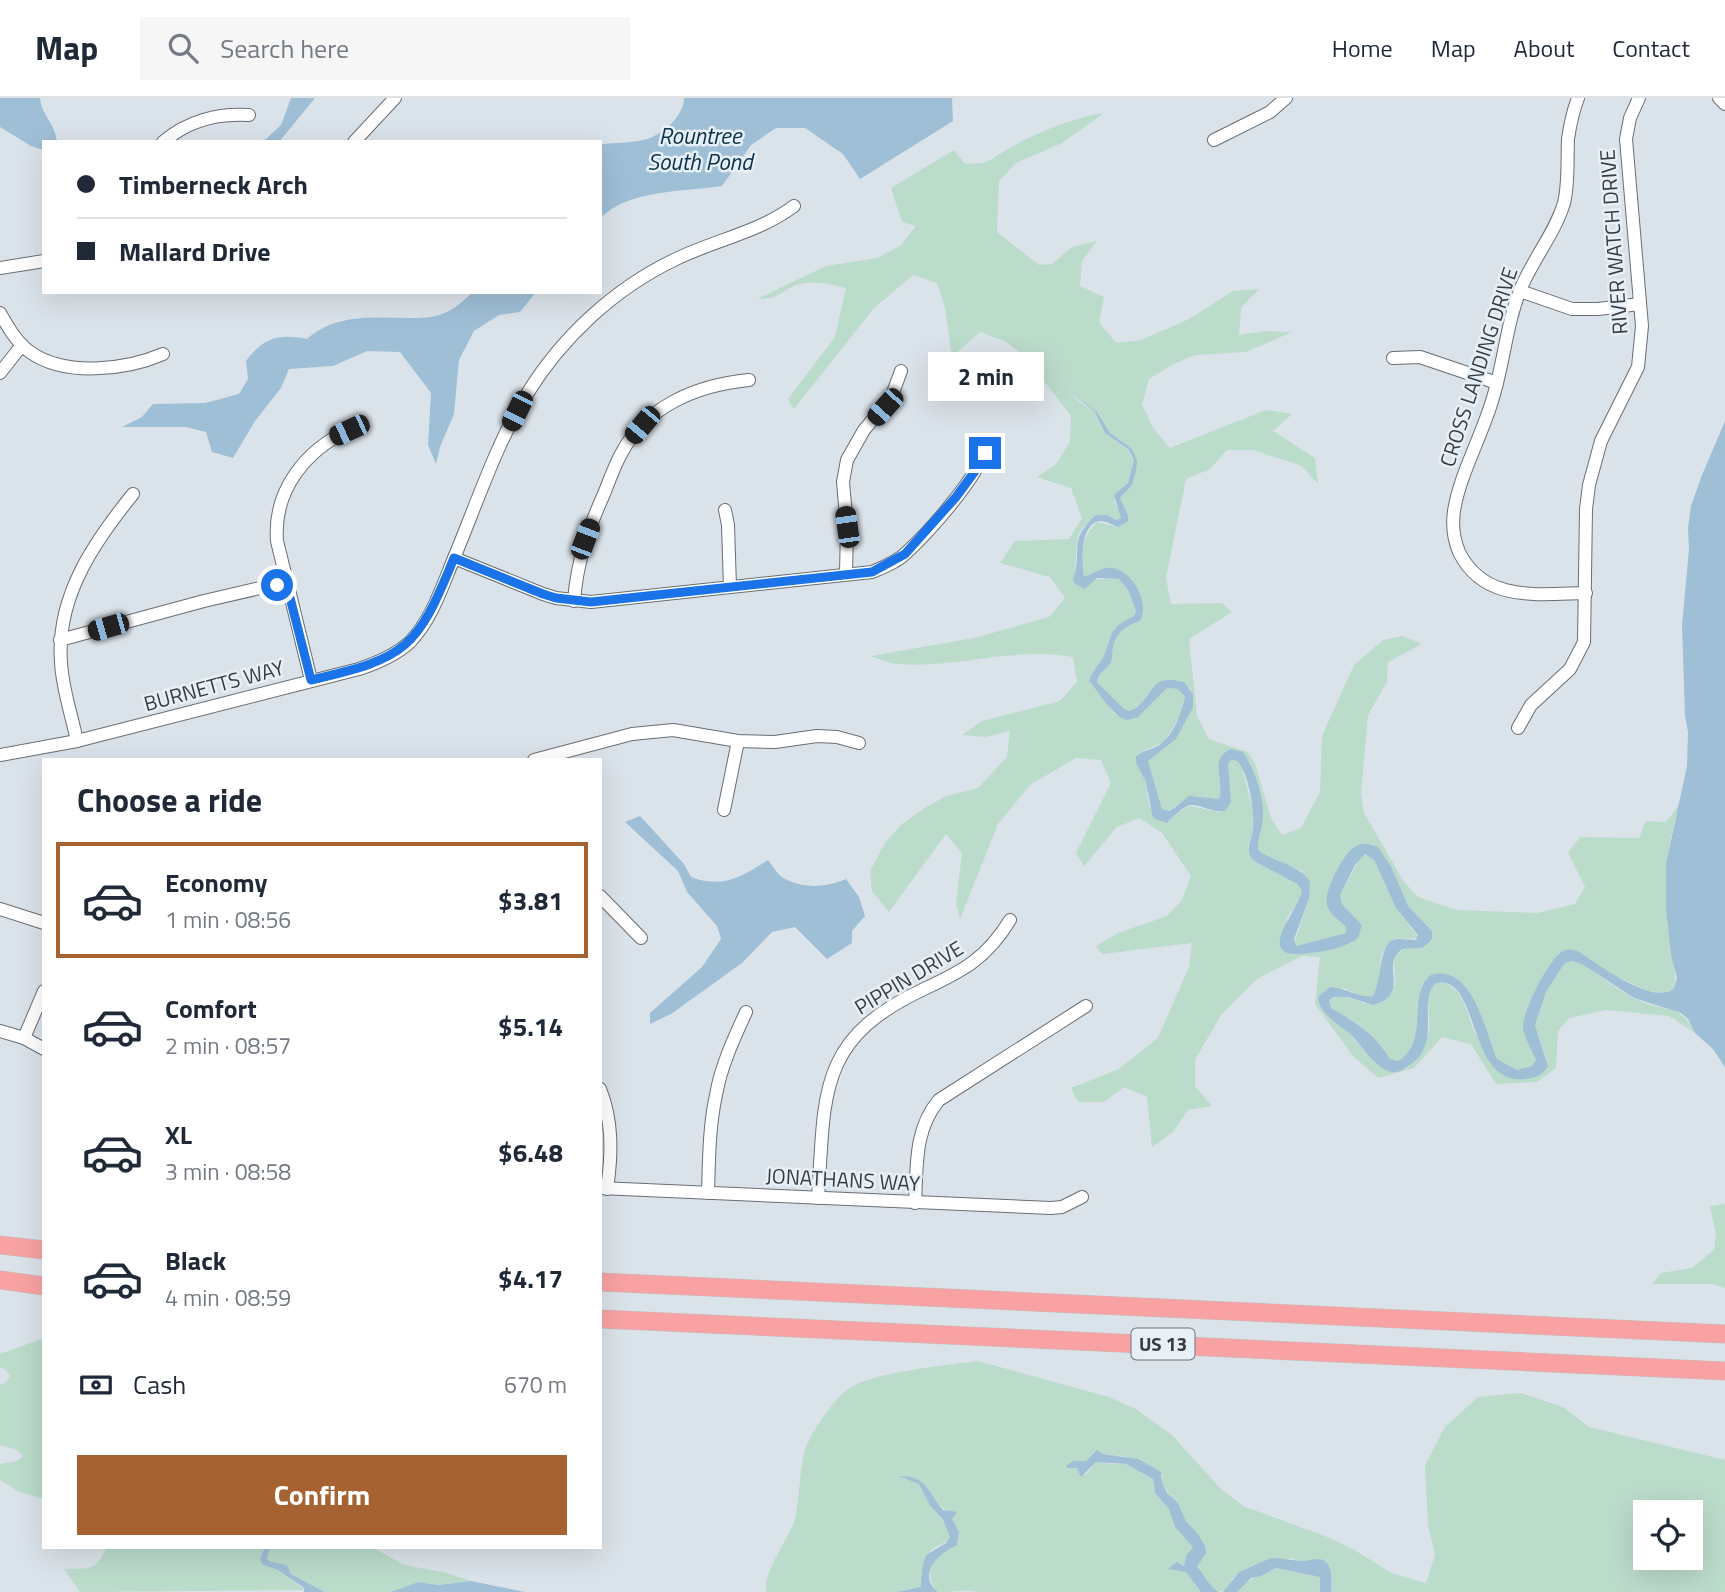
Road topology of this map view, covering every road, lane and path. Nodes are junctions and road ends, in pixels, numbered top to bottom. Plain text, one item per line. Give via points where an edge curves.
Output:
1 (395, 98) edge
2 (1286, 98) edge
3 (1578, 98) edge
4 (1639, 98) edge
5 (1719, 98) edge
6 (1725, 104) edge
7 (249, 115) dead end
8 (166, 140) edge
9 (356, 140) edge
10 (1214, 141) dead end
11 (794, 206) dead end
12 (42, 261) edge
13 (0, 268) edge
14 (1520, 291) junction
15 (1640, 304) junction
16 (0, 313) edge
17 (22, 345) junction
18 (163, 354) dead end
19 (1393, 358) dead end
20 (901, 371) dead end
21 (0, 373) edge
22 (749, 380) dead end
23 (1497, 383) junction
24 (349, 430) dead end
25 (986, 448) dead end
26 (133, 494) dead end
27 (725, 510) dead end
28 (454, 558) junction
29 (846, 574) junction
30 (286, 582) junction
31 (730, 587) junction
32 (1586, 593) junction
33 (574, 601) junction
34 (60, 640) junction
35 (311, 680) junction
36 (1518, 728) dead end
37 (77, 741) junction
38 (738, 741) junction
39 (859, 743) dead end
40 (0, 755) edge
41 (542, 758) edge
42 (724, 810) dead end
43 (602, 898) edge
44 (0, 909) edge
45 (1010, 920) dead end
46 (42, 922) edge
47 (641, 938) dead end
48 (42, 996) edge
49 (1086, 1006) dead end
50 (746, 1012) dead end
51 (0, 1031) edge
52 (24, 1038) junction
53 (42, 1048) edge
54 (602, 1096) edge
55 (604, 1189) edge
56 (708, 1193) junction
57 (1082, 1197) dead end
58 (818, 1198) junction
59 (915, 1203) junction
60 (0, 1245) edge
61 (42, 1250) edge
62 (0, 1280) edge
63 (602, 1282) edge
64 (42, 1286) edge
65 (602, 1319) edge
66 (1725, 1334) edge
67 (1725, 1371) edge

1 - 9 street
2 - 10 street
3 - 14 street, CROSS LANDING DRIVE via 1563,204
4 - 15 street, RIVER WATCH DRIVE via 1626,139
5 - 6 street
7 - 8 street via 202,120
11 - 28 street, BURNETTS WAY via 761,227 675,259 626,289 584,323 517,411
12 - 13 street
14 - 15 street via 1572,309
14 - 23 street, CROSS LANDING DRIVE
15 - 32 street, RIVER WATCH DRIVE via 1638,367 1601,441 1588,485
16 - 17 street
17 - 18 street via 41,359 67,367 121,367
17 - 21 street
19 - 23 street via 1420,357
20 - 29 street via 891,398 847,460 843,482
22 - 33 street via 683,397 655,414 632,437 585,539
23 - 32 street, CROSS LANDING DRIVE via 1454,510 1458,551 1479,579 1500,590
24 - 30 street via 316,449 288,487 276,531
25 - 29 street via 971,478 905,554 872,572
26 - 34 street via 100,537 71,591
27 - 31 street
28 - 33 street via 543,594
28 - 35 street, BURNETTS WAY via 428,618 409,643 366,667
29 - 31 street
30 - 34 street
30 - 35 street
31 - 33 street
32 - 36 street, RIVER WATCH DRIVE via 1581,652 1562,679 1531,705
34 - 37 street
35 - 37 street, BURNETTS WAY
37 - 40 street, BURNETTS WAY
38 - 39 street via 817,736
38 - 41 street via 673,730 632,734
38 - 42 street
43 - 47 street
44 - 46 street
45 - 58 street, PIPPIN DRIVE via 971,965 874,1017 842,1053 828,1086
48 - 52 street
49 - 59 street via 939,1100 920,1131
50 - 56 street via 716,1092
51 - 52 street
52 - 53 street
54 - 55 street via 611,1140
55 - 56 street, JONATHANS WAY
56 - 58 street, JONATHANS WAY
57 - 59 street, JONATHANS WAY via 1051,1208
58 - 59 street, JONATHANS WAY
60 - 61 highway
62 - 64 highway
63 - 66 highway, US 13
65 - 67 highway, US 13

